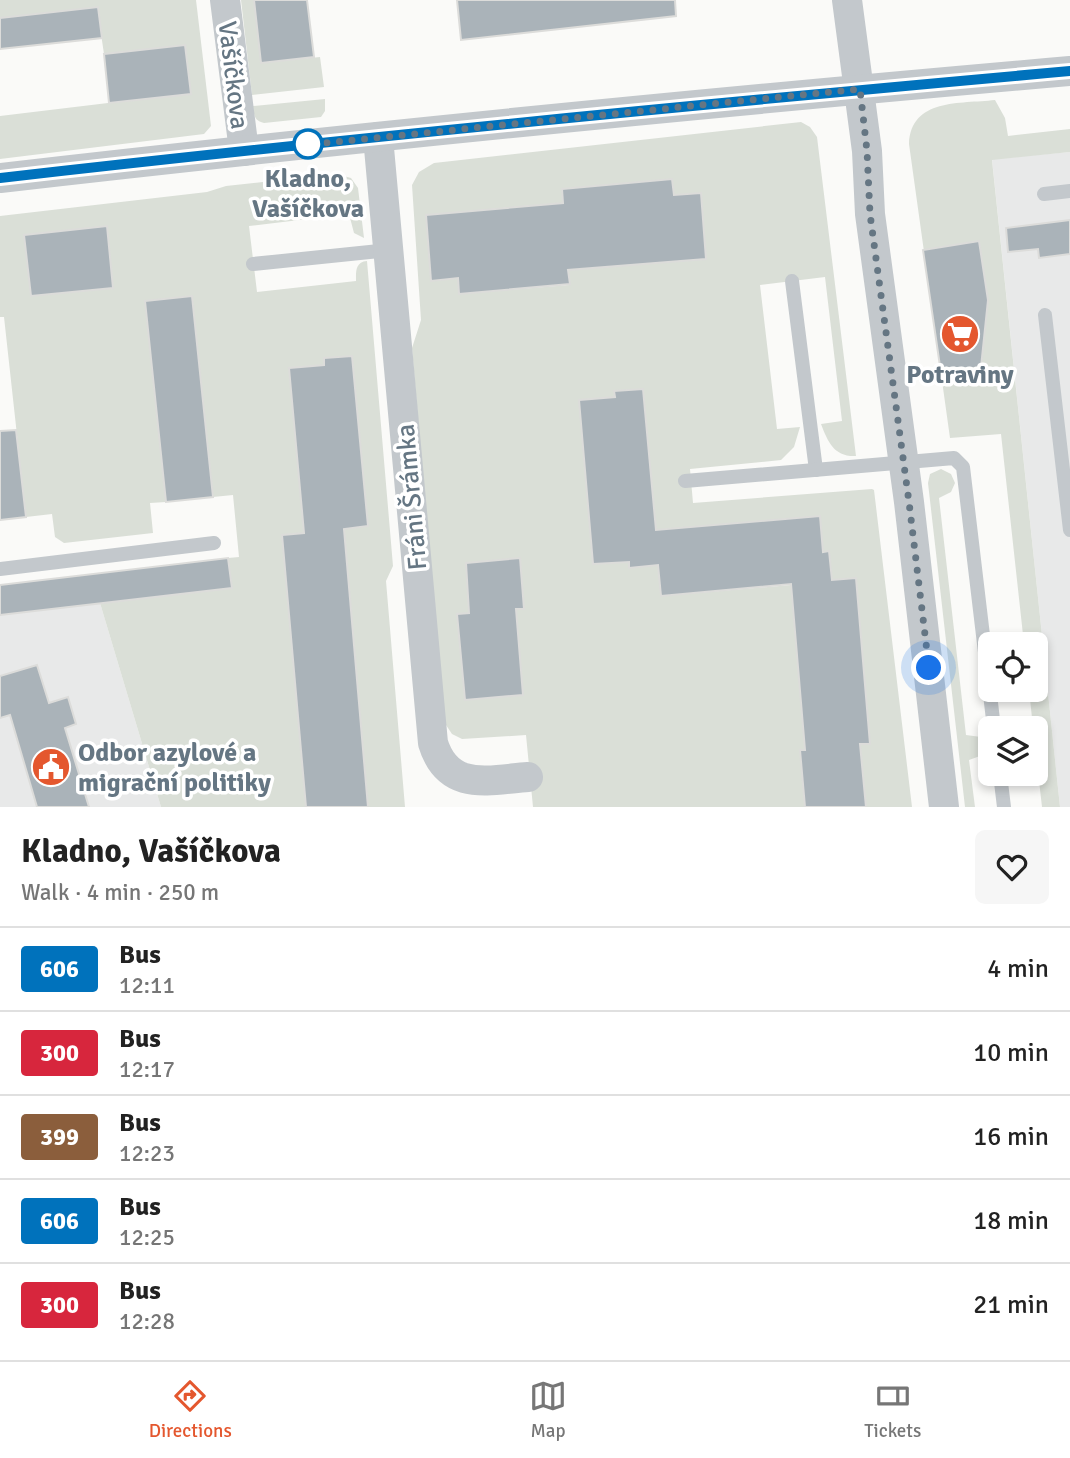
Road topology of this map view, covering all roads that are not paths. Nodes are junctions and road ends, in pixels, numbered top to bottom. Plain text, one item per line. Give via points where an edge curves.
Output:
1 (225, 0) edge
2 (847, 0) edge
3 (1070, 71) edge
4 (860, 89) junction
5 (378, 137) junction
6 (244, 151) junction
7 (0, 178) edge
8 (1070, 191) edge
9 (1044, 194) dead end
10 (389, 250) junction
11 (253, 264) dead end
12 (792, 281) dead end
13 (1045, 315) dead end
14 (904, 463) junction
15 (816, 470) junction
16 (685, 481) dead end
17 (1070, 530) edge
18 (214, 543) dead end
19 (0, 569) edge
20 (994, 716) edge
21 (528, 777) dead end
22 (1001, 786) edge
23 (944, 807) edge
24 (1004, 807) edge

1 - 6 street, Vašíčkova
2 - 4 street
3 - 4 street, Vašíčkova
4 - 5 street, Vašíčkova
4 - 14 street via 870,214
5 - 6 street, Vašíčkova
5 - 10 street, Fráni Šrámka
6 - 7 street, Vašíčkova
8 - 9 lane
10 - 11 lane
10 - 21 street, Fráni Šrámka via 433,743 443,765 461,778
12 - 15 lane
13 - 17 lane
14 - 15 lane
14 - 20 lane via 954,458 963,467
14 - 23 street
15 - 16 lane
18 - 19 lane
22 - 24 lane

